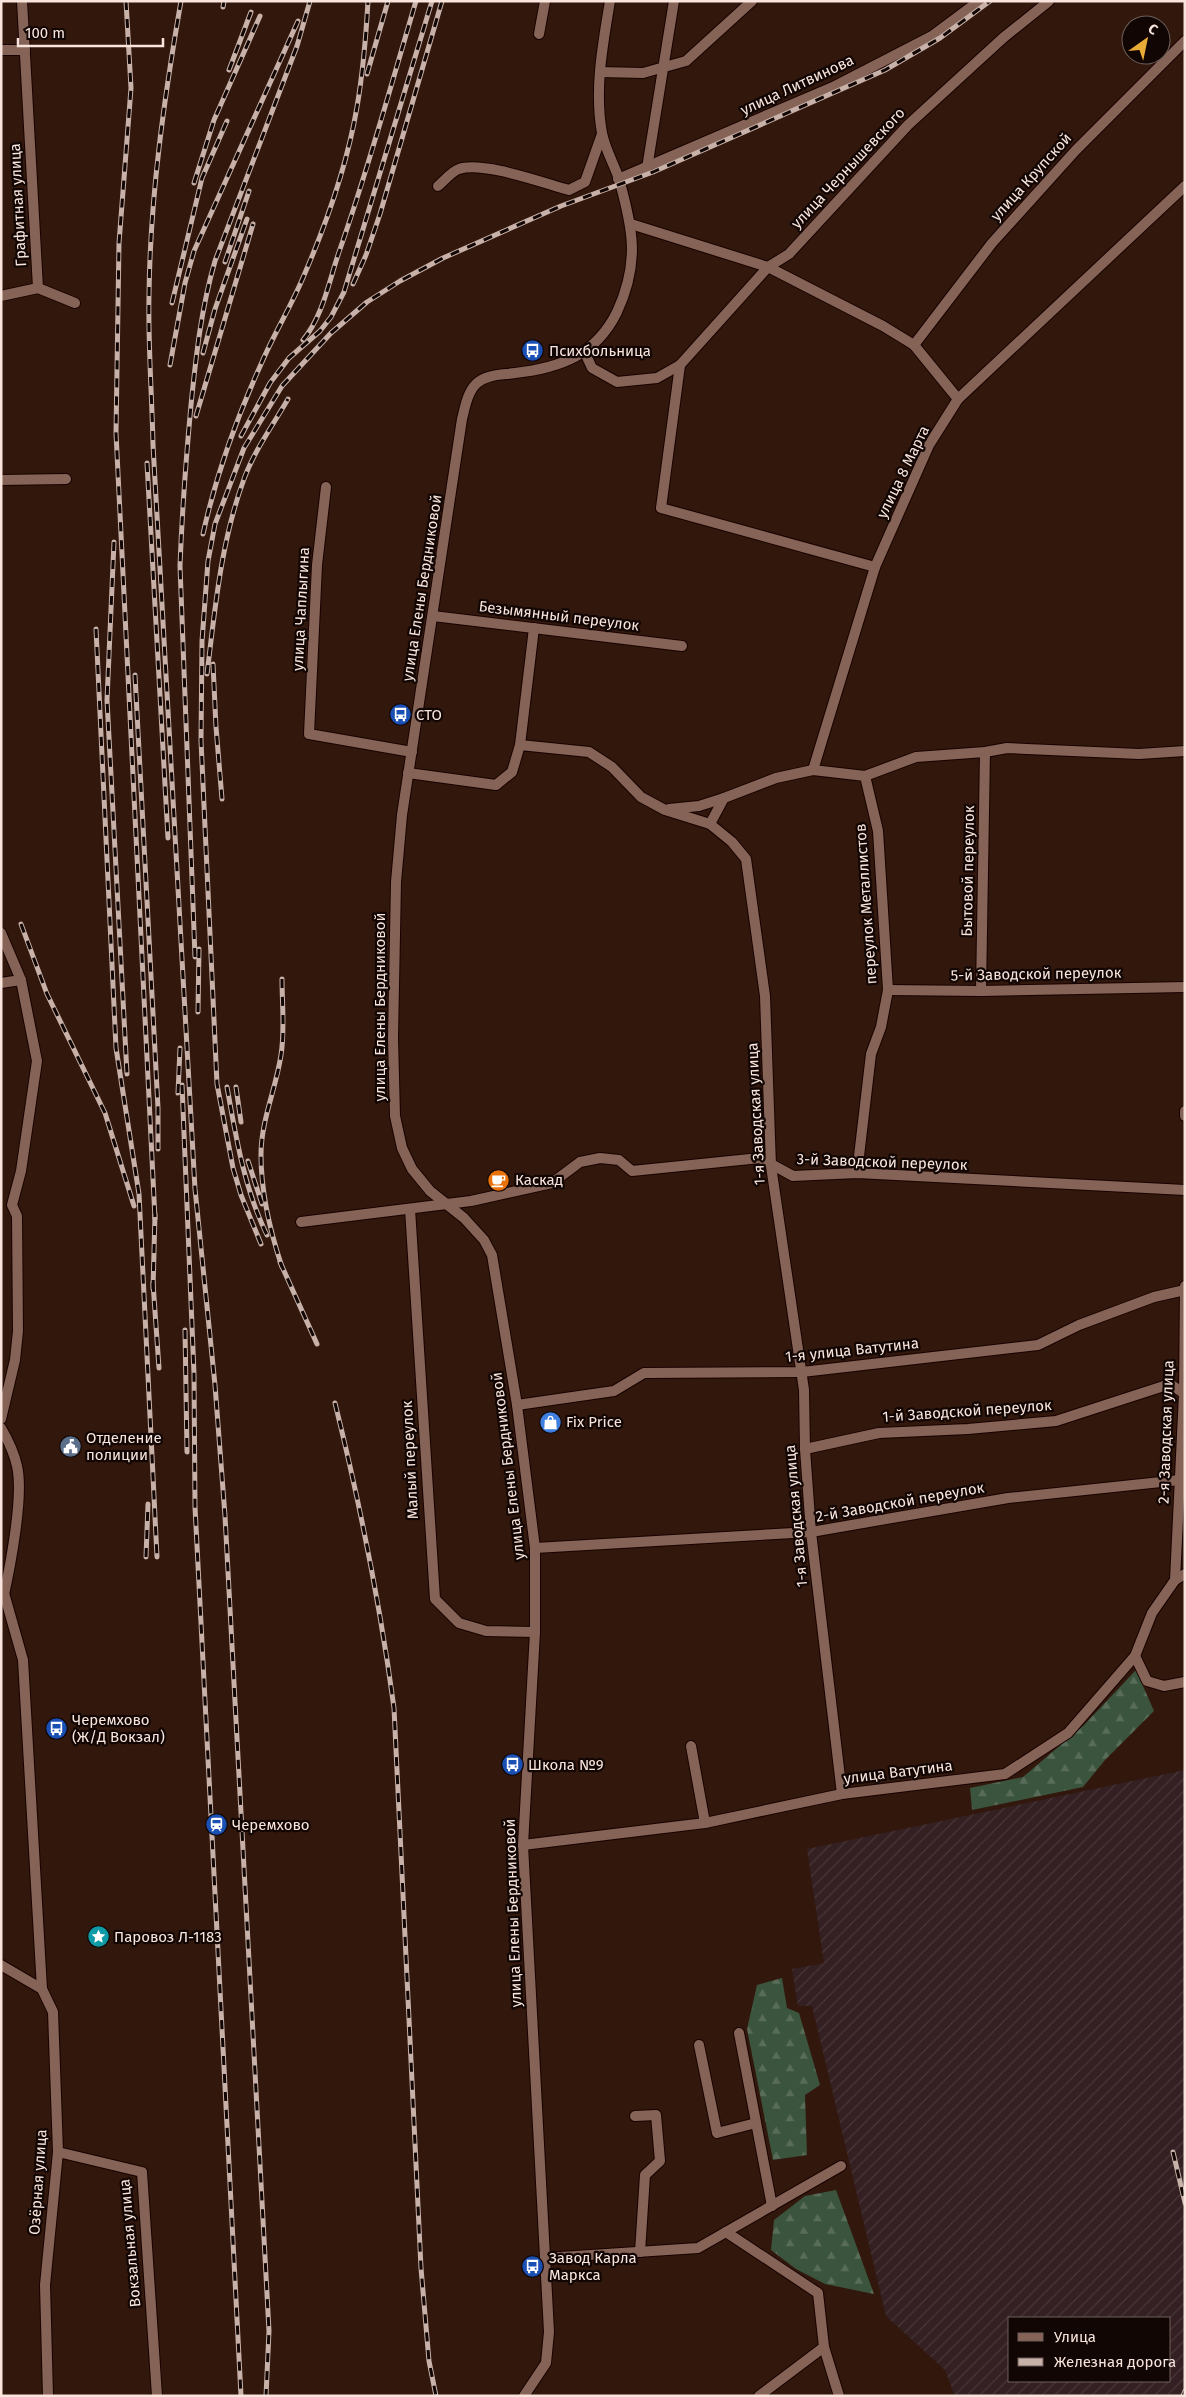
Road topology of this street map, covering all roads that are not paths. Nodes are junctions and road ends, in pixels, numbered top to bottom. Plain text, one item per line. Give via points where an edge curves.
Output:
1 (22, 1) edge
2 (545, 1) edge
3 (610, 1) edge
4 (674, 1) edge
5 (752, 1) edge
6 (979, 1) edge
7 (1049, 1) edge
8 (539, 34) dead end
9 (1185, 42) edge
10 (1, 50) edge
11 (25, 50) junction
12 (663, 68) junction
13 (600, 72) junction
14 (602, 134) junction
15 (647, 168) junction
16 (618, 179) junction
17 (438, 186) dead end
18 (1185, 186) edge
19 (631, 224) junction
20 (768, 267) junction
21 (38, 288) junction
22 (1, 296) edge
23 (75, 303) dead end
24 (914, 345) junction
25 (584, 353) junction
26 (680, 365) junction
27 (958, 400) junction
28 (66, 479) dead end
29 (1, 480) edge
30 (326, 487) dead end
31 (875, 567) junction
32 (433, 616) junction
33 (534, 628) junction
34 (682, 646) dead end
35 (520, 746) junction
36 (1185, 751) edge
37 (412, 752) junction
38 (985, 752) junction
39 (813, 770) junction
40 (408, 773) junction
41 (865, 776) junction
42 (724, 798) junction
43 (665, 810) junction
44 (710, 824) junction
45 (1, 933) edge
46 (21, 980) junction
47 (1, 982) edge
48 (1185, 987) edge
49 (888, 990) junction
50 (981, 991) junction
51 (1185, 1111) edge
52 (1185, 1116) edge
53 (771, 1166) junction
54 (857, 1173) junction
55 (1185, 1190) edge
56 (447, 1204) junction
57 (410, 1209) junction
58 (300, 1222) dead end
59 (1185, 1286) edge
60 (1185, 1291) edge
61 (802, 1372) junction
62 (1184, 1394) edge
63 (517, 1405) junction
64 (1, 1419) edge
65 (1, 1428) edge
66 (805, 1449) junction
67 (1180, 1480) junction
68 (811, 1532) junction
69 (535, 1548) junction
70 (1185, 1574) edge
71 (1175, 1580) junction
72 (4, 1593) junction
73 (1, 1608) edge
74 (535, 1632) junction
75 (1135, 1656) junction
76 (1185, 1682) edge
77 (691, 1746) dead end
78 (842, 1794) junction
79 (705, 1823) junction
80 (523, 1844) junction
81 (1, 1965) edge
82 (42, 1988) junction
83 (738, 2033) dead end
84 (699, 2046) dead end
85 (635, 2116) dead end
86 (756, 2123) junction
87 (58, 2152) junction
88 (841, 2166) dead end
89 (772, 2206) junction
90 (726, 2232) junction
91 (640, 2252) junction
92 (545, 2258) junction
93 (824, 2347) junction
94 (48, 2396) edge
95 (156, 2396) edge
96 (524, 2396) edge
97 (759, 2396) edge
98 (839, 2396) edge

1 - 11 street, Графитная улица
2 - 8 street
3 - 13 street, улица Елены Бердниковой
4 - 12 street
5 - 12 street via 686,61
6 - 15 street, улица Литвинова via 932,36 835,86
7 - 20 street, улица Чернышевского via 1003,38 908,125 788,254
9 - 24 street, улица Крупской via 1076,150 992,243
10 - 11 street
11 - 21 street, Графитная улица
12 - 13 street via 643,73
12 - 15 street
13 - 14 street, улица Елены Бердниковой
14 - 16 street, улица Елены Бердниковой
14 - 17 street via 585,182 569,190 476,167 458,169
15 - 16 street, улица Литвинова
16 - 19 street, улица Елены Бердниковой
18 - 27 street, улица 8 Марта
19 - 20 street
19 - 25 street, улица Елены Бердниковой via 630,273 616,312
20 - 24 street
20 - 26 street, улица Чернышевского
21 - 22 street
21 - 23 street
24 - 27 street
25 - 26 street, улица Чернышевского via 592,368 617,382 657,378
25 - 32 street, улица Елены Бердниковой via 562,364 539,370 491,376 476,384 467,398
26 - 31 street via 660,508
27 - 31 street, улица 8 Марта via 929,445
28 - 29 street
30 - 37 street, улица Чаплыгина via 317,565 309,734
31 - 39 street, улица 8 Марта
32 - 33 street, Безымянный переулок
32 - 37 street, улица Елены Бердниковой
33 - 34 street, Безымянный переулок
33 - 35 street
35 - 40 street via 512,772 496,785
35 - 43 street, 1-я Заводская улица via 589,752 612,767 641,797
36 - 38 street via 1140,754 1007,748
37 - 40 street, улица Елены Бердниковой
38 - 41 street via 916,756
38 - 50 street, Бытовой переулок
39 - 41 street
39 - 42 street via 776,778
40 - 56 street, улица Елены Бердниковой via 396,882 395,1116 402,1148 412,1169 430,1191
41 - 49 street, переулок Металлистов via 878,831
42 - 43 street via 699,806
42 - 44 street
43 - 44 street, 1-я Заводская улица
44 - 53 street, 1-я Заводская улица via 746,858 765,996
45 - 46 street
46 - 47 street
46 - 64 street via 37,1061 21,1171 12,1205 17,1216 18,1331 15,1360
48 - 50 street, 5-й Заводской переулок
49 - 50 street, 5-й Заводской переулок
49 - 54 street, переулок Металлистов via 871,1054
51 - 52 street
53 - 54 street, 3-й Заводской переулок via 792,1176
53 - 56 street, 3-й Заводской переулок via 760,1158 632,1171 619,1160 600,1158 580,1162 552,1183
53 - 61 street, 1-я Заводская улица
54 - 55 street, 3-й Заводской переулок
56 - 57 street, 3-й Заводской переулок
56 - 63 street, улица Елены Бердниковой via 484,1240 492,1255
57 - 58 street, 3-й Заводской переулок
57 - 74 street, Малый переулок via 436,1599 459,1623 486,1631
59 - 60 street, 2-я Заводская улица
60 - 61 street, 1-я улица Ватутина via 1154,1297 1079,1325 1038,1345
60 - 62 street, 2-я Заводская улица
61 - 63 street, 1-я улица Ватутина via 644,1373 614,1391
61 - 66 street, 1-я Заводская улица
62 - 66 street, 1-й Заводской переулок via 1170,1384 1056,1421 879,1433
62 - 67 street, 2-я Заводская улица
63 - 69 street, улица Елены Бердниковой
65 - 72 street via 18,1467 20,1491
66 - 68 street, 1-я Заводская улица
67 - 68 street, 2-й Заводской переулок via 1008,1498
67 - 71 street, 2-я Заводская улица
68 - 69 street, 2-й Заводской переулок
68 - 78 street, 1-я Заводская улица
69 - 74 street, улица Елены Бердниковой
70 - 71 street, улица Ватутина
71 - 75 street, улица Ватутина via 1152,1613
72 - 73 street
72 - 82 street via 22,1660
74 - 80 street, улица Елены Бердниковой
75 - 76 street via 1148,1681 1164,1686
75 - 78 street, улица Ватутина via 1068,1733 1004,1774
77 - 79 street
78 - 79 street, улица Ватутина
79 - 80 street, улица Ватутина
80 - 92 street, улица Елены Бердниковой
81 - 82 street
82 - 87 street, Озёрная улица via 53,2012
83 - 86 street
84 - 86 street via 717,2133
85 - 91 street via 656,2115 660,2160 645,2175
86 - 89 street
87 - 94 street, Озёрная улица via 46,2285
87 - 95 street, Вокзальная улица via 142,2172
88 - 89 street
89 - 90 street
90 - 91 street via 698,2248
90 - 93 street via 818,2293
91 - 92 street
92 - 96 street, улица Елены Бердниковой via 550,2332 546,2362
93 - 97 street
93 - 98 street

